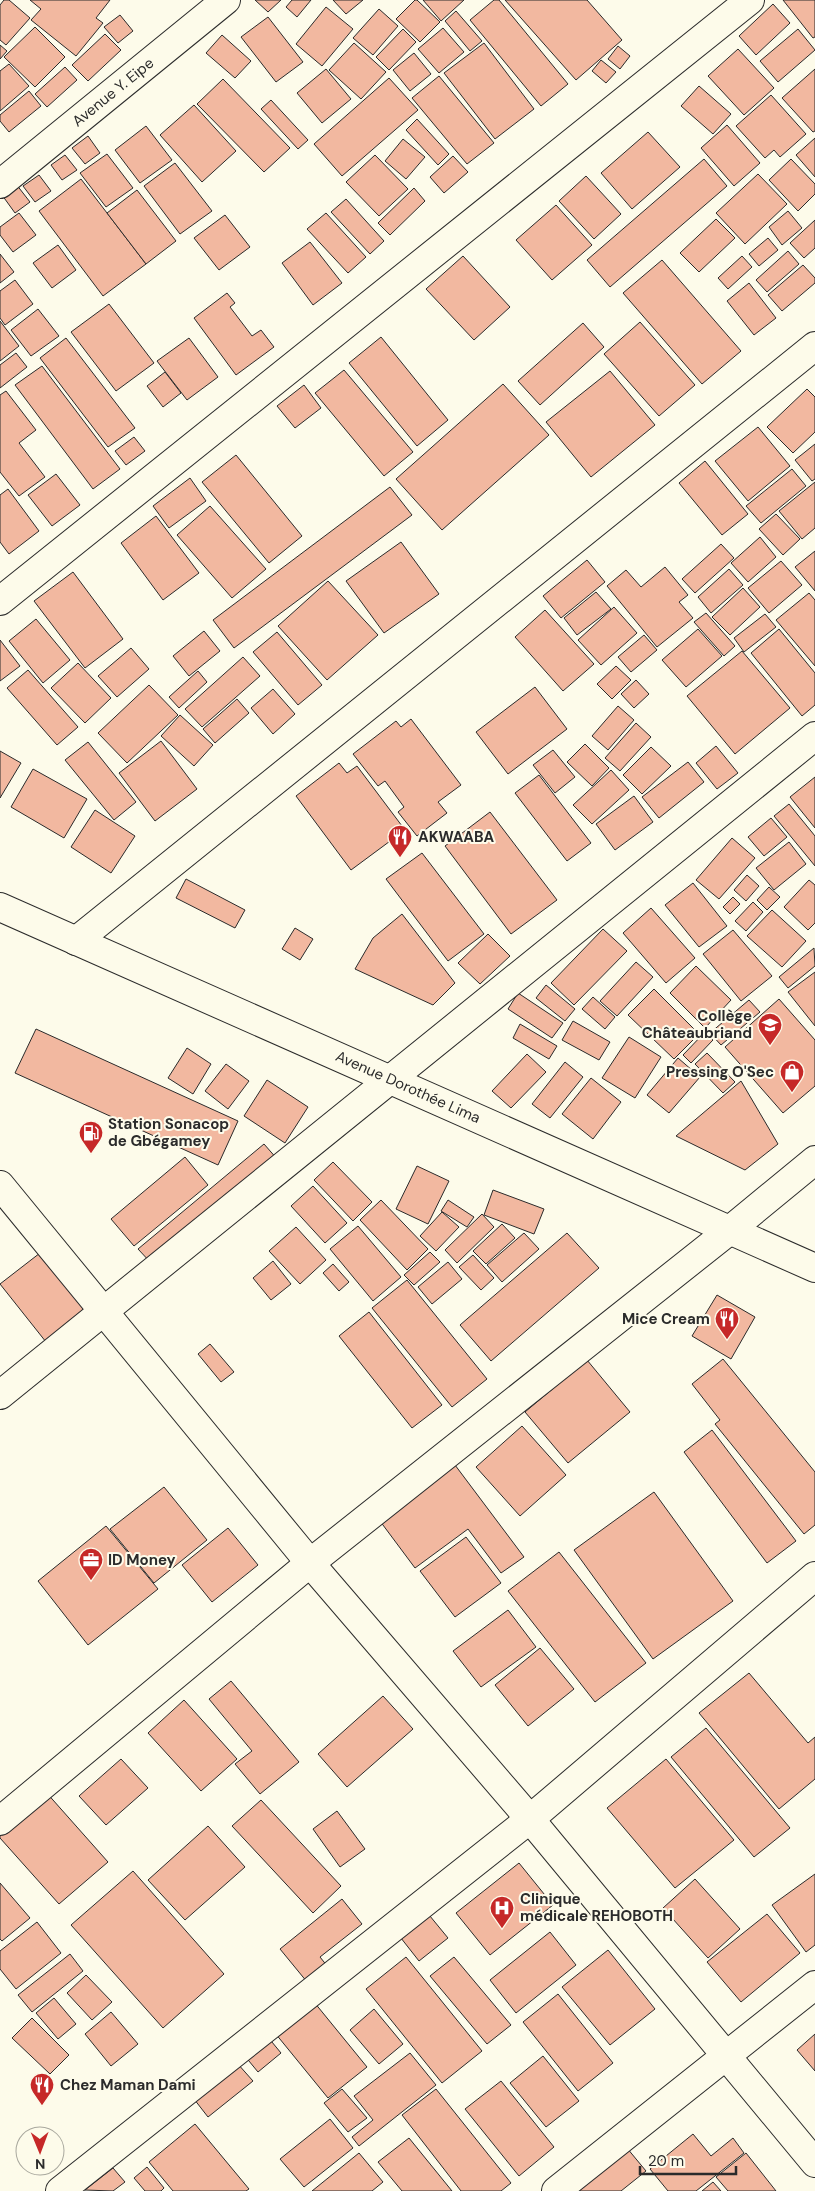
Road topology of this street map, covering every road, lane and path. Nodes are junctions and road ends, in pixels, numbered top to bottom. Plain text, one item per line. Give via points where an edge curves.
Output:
1 (226, 0) edge
2 (750, 0) edge
3 (0, 184) edge
4 (815, 346) edge
5 (0, 601) edge
6 (815, 736) edge
7 (0, 907) edge
8 (76, 941) junction
9 (390, 1080) junction
10 (815, 1160) edge
11 (0, 1185) edge
12 (730, 1230) junction
13 (815, 1268) edge
14 (104, 1311) junction
15 (0, 1395) edge
16 (310, 1563) junction
17 (815, 1576) edge
18 (530, 1819) junction
19 (0, 1821) edge
20 (815, 1985) edge
21 (727, 2055) junction
22 (815, 2163) edge
23 (60, 2191) edge
24 (556, 2191) edge

1 - 3 street, Avenue Y. Eipe
2 - 5 street
4 - 8 street
6 - 9 street
7 - 8 street, Avenue Dorothée Lima
8 - 9 street, Avenue Dorothée Lima
9 - 12 street, Avenue Dorothée Lima
9 - 14 street
10 - 12 street
11 - 14 street
12 - 13 street, Avenue Dorothée Lima
12 - 16 street
14 - 15 street
14 - 16 street
16 - 18 street
16 - 19 street
17 - 18 street
18 - 21 street
18 - 23 street
20 - 21 street
21 - 22 street
21 - 24 street

